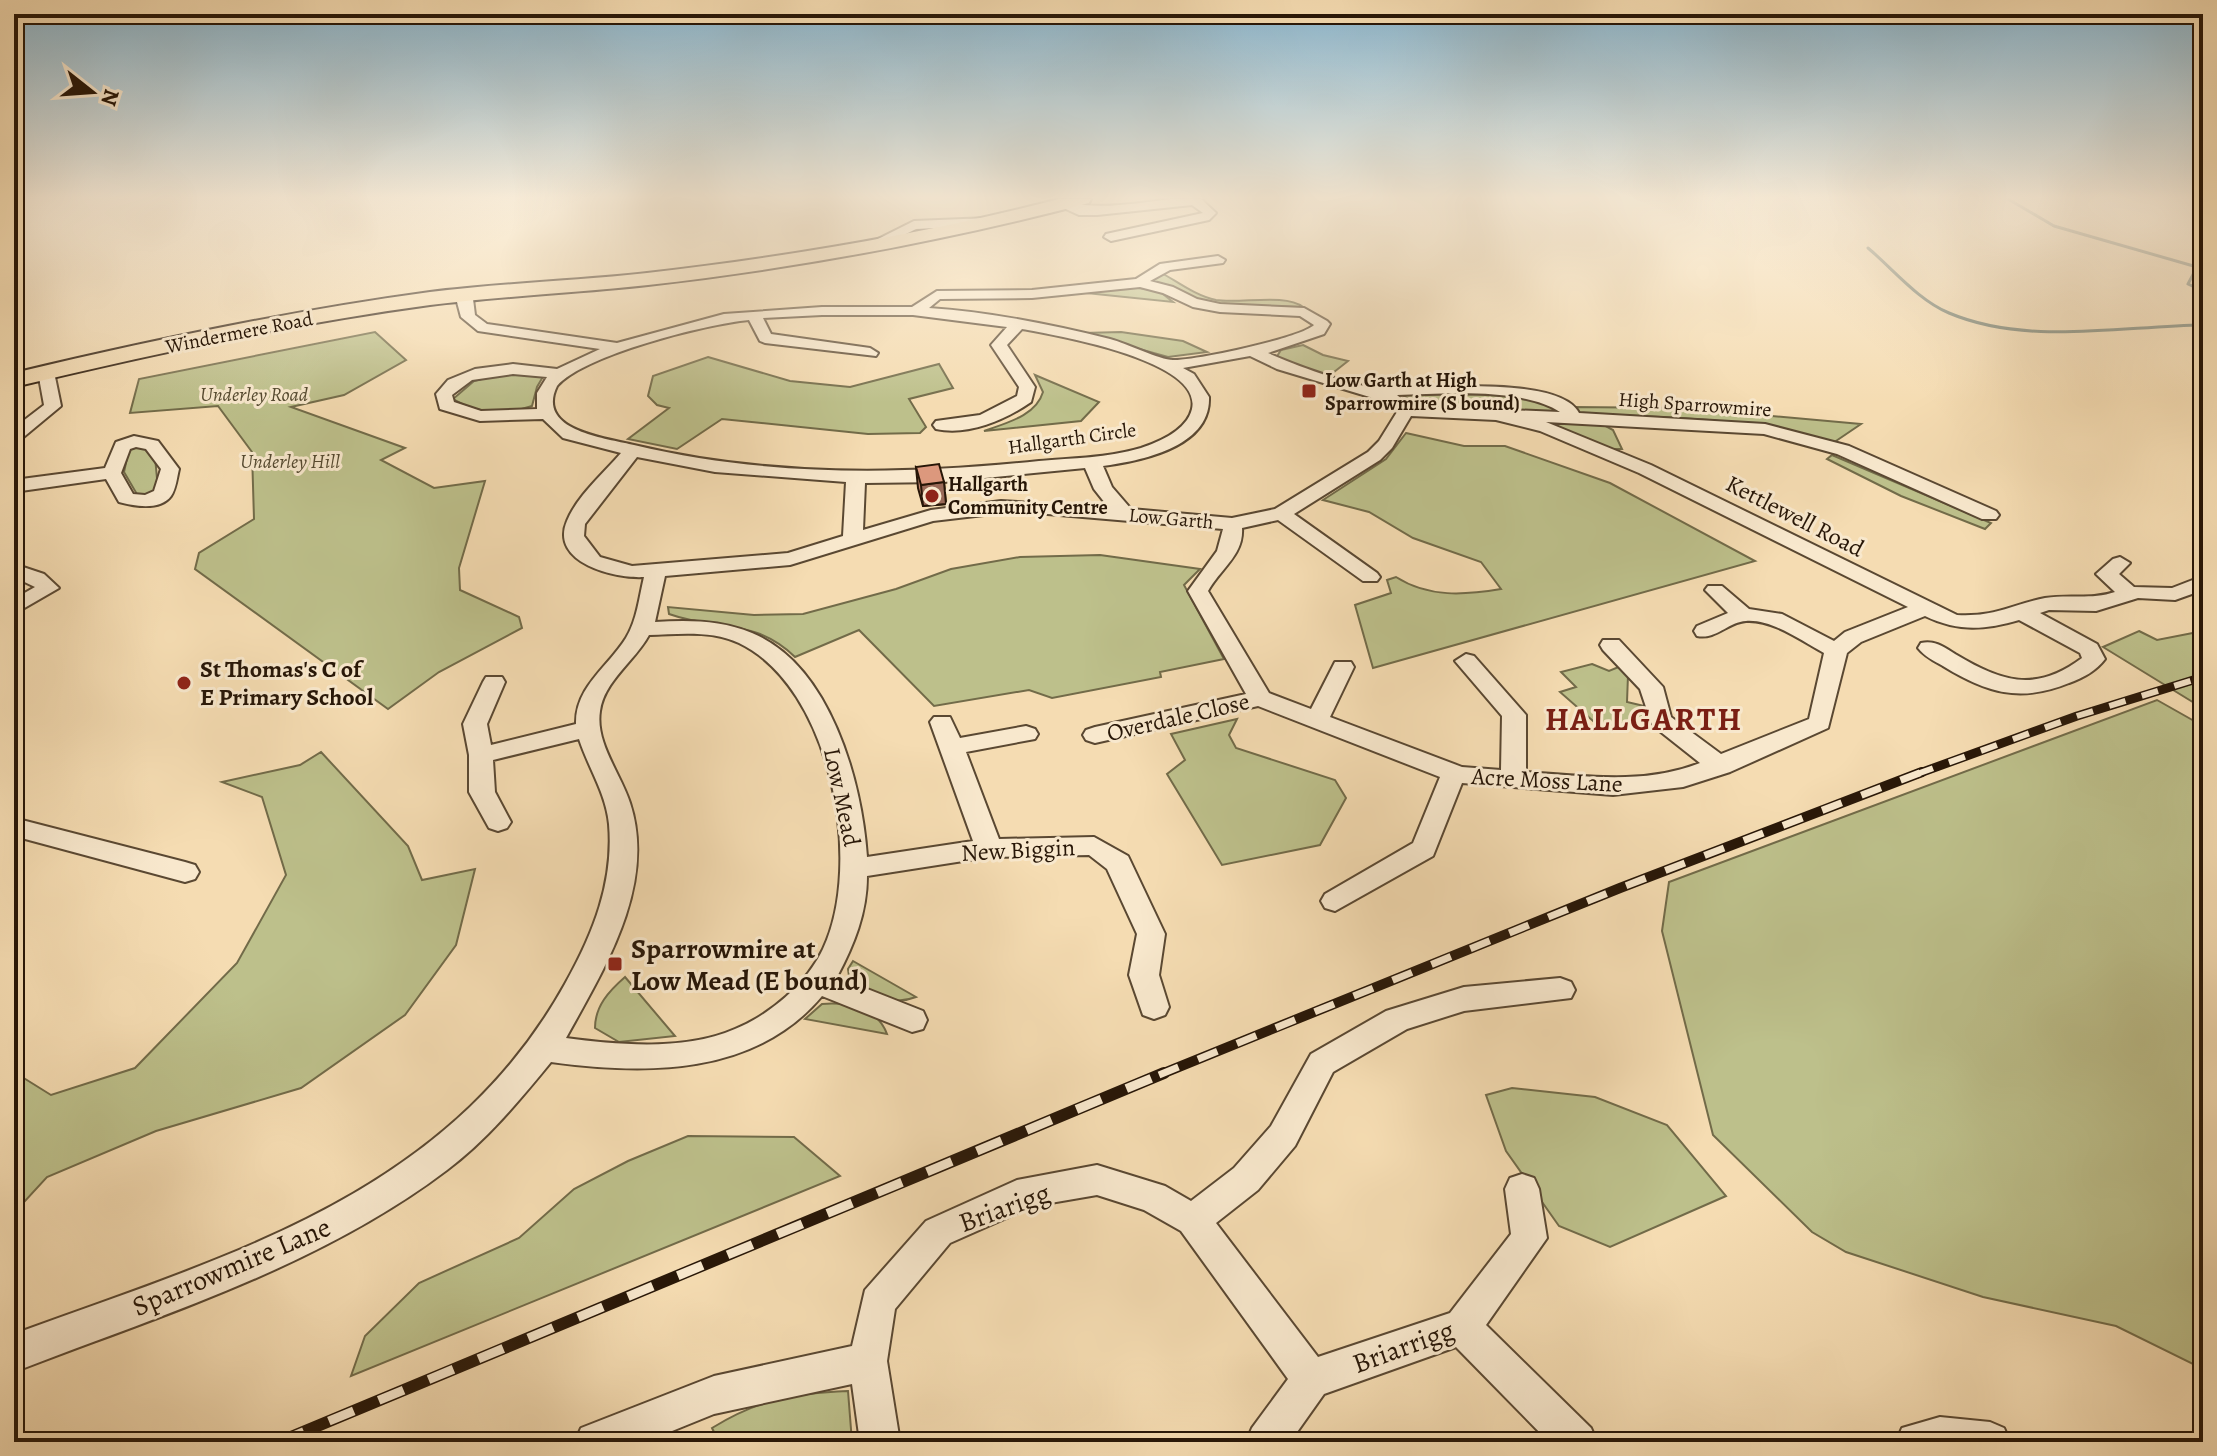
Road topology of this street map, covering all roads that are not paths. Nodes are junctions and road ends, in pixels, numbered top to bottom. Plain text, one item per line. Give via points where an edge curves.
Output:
1 (729, 267) edge
2 (1175, 267) edge
3 (1140, 283) junction
4 (467, 294) junction
5 (915, 311) junction
6 (754, 315) junction
7 (1018, 324) junction
8 (622, 349) junction
9 (870, 353) dead end
10 (1256, 353) junction
11 (1174, 365) junction
12 (46, 372) junction
13 (558, 374) junction
14 (14, 380) edge
15 (1373, 391) junction
16 (1406, 411) junction
17 (546, 414) junction
18 (1497, 415) junction
19 (1575, 418) junction
20 (942, 425) dead end
21 (1621, 432) junction
22 (14, 436) edge
23 (633, 450) junction
24 (1092, 462) junction
25 (1645, 469) junction
26 (112, 473) dead end
27 (856, 476) junction
28 (14, 486) edge
29 (1125, 514) junction
30 (1281, 514) junction
31 (1989, 515) dead end
32 (1232, 524) junction
33 (853, 539) junction
34 (2120, 563) dead end
35 (14, 570) edge
36 (656, 572) junction
37 (1370, 577) dead end
38 (2199, 588) edge
39 (1715, 590) dead end
40 (2130, 594) junction
41 (14, 608) edge
42 (1923, 609) junction
43 (2021, 612) junction
44 (1742, 614) junction
45 (642, 629) junction
46 (1705, 631) dead end
47 (1611, 645) dead end
48 (1929, 648) dead end
49 (1836, 650) junction
50 (1980, 652) dead end
51 (1466, 661) dead end
52 (1954, 662) junction
53 (1343, 667) dead end
54 (494, 682) dead end
55 (1260, 698) junction
56 (1317, 720) junction
57 (942, 722) dead end
58 (587, 729) junction
59 (1026, 734) dead end
60 (1095, 735) dead end
61 (951, 747) junction
62 (481, 755) junction
63 (1721, 766) junction
64 (1454, 773) junction
65 (1513, 781) junction
66 (498, 822) dead end
67 (14, 827) edge
68 (989, 848) junction
69 (856, 868) junction
70 (185, 872) dead end
71 (1335, 901) dead end
72 (820, 983) junction
73 (1560, 990) dead end
74 (1154, 1007) dead end
75 (912, 1020) dead end
76 (545, 1048) junction
77 (1522, 1189) dead end
78 (1193, 1220) junction
79 (1462, 1327) junction
80 (14, 1353) edge
81 (868, 1361) junction
82 (1311, 1379) junction
83 (595, 1442) edge
84 (880, 1442) edge
85 (1266, 1442) edge
86 (1577, 1442) edge
87 (1916, 1442) edge
88 (1990, 1442) edge

1 - 4 highway, Windermere Road
2 - 3 street via 1156,270
3 - 5 street via 1032,294 937,295
3 - 10 street via 1193,303 1304,312 1322,324 1319,331
4 - 8 street via 468,317 483,328
4 - 12 highway, Windermere Road via 310,318
5 - 6 street, Hallgarth Circle
5 - 7 street, Hallgarth Circle
6 - 8 street, Hallgarth Circle via 696,323
6 - 9 street via 765,338
7 - 11 street, Hallgarth Circle via 1127,348
7 - 20 street via 999,345 1027,387 1025,398 1006,413 971,425
8 - 13 street, Hallgarth Circle
10 - 11 street
10 - 15 street via 1283,366
11 - 24 street, Hallgarth Circle via 1200,391 1197,420 1159,446
12 - 14 highway, Windermere Road
12 - 22 street via 53,406
13 - 17 street via 546,390
13 - 17 street, Hallgarth Circle via 498,370 460,380 444,394 446,405 480,416
15 - 16 street
15 - 19 street, High Sparrowmire via 1485,390 1563,404
16 - 18 street, High Sparrowmire
16 - 30 street, Low Garth via 1374,456
17 - 23 street, Hallgarth Circle via 569,434
18 - 19 street, High Sparrowmire
18 - 25 street, Kettlewell Road via 1546,427
19 - 21 street, High Sparrowmire
21 - 25 street, Kettlewell Road
21 - 31 street, High Sparrowmire via 1739,425 1793,435 1843,450
23 - 27 street, Hallgarth Circle via 733,469
23 - 36 street, Low Garth via 582,511 574,536 593,561 611,569
24 - 27 street, Hallgarth Circle via 932,477
24 - 29 street via 1103,489
25 - 42 street, Kettlewell Road
26 - 28 street
27 - 33 street
29 - 32 street, Low Garth
29 - 33 street, Low Garth via 1001,507 931,516
30 - 32 street, Low Garth
30 - 37 street
32 - 55 street via 1234,538 1224,558 1198,591
33 - 36 street, Low Garth via 790,559
34 - 40 street via 2106,574
35 - 41 street via 49,588
36 - 45 street
38 - 40 street, Kettlewell Road
39 - 44 street
40 - 43 street, Kettlewell Road via 2096,605 2048,604
42 - 43 street, Kettlewell Road via 1965,624
42 - 49 street via 1853,637
43 - 52 street via 2089,649 2094,659 2041,689 2017,691
44 - 46 street
44 - 49 street via 1774,619
45 - 58 street via 598,689 588,710
45 - 69 street, Low Mead via 726,632 759,645 805,689 828,733 844,782
47 - 63 street via 1651,687 1660,720
48 - 52 street
49 - 63 street, Acre Moss Lane via 1820,723
50 - 52 street
51 - 65 street via 1514,715
53 - 56 street
54 - 62 street via 475,724
55 - 56 street, Acre Moss Lane
55 - 60 street, Overdale Close
56 - 64 street, Acre Moss Lane
57 - 61 street
58 - 62 street
58 - 76 street, Sparrowmire Lane via 620,813 622,873 595,957
59 - 61 street
61 - 68 street
62 - 66 street via 482,792
63 - 65 street, Acre Moss Lane via 1683,779 1613,787
64 - 65 street, Acre Moss Lane
64 - 71 street via 1424,849
67 - 70 street
68 - 69 street, New Biggin
68 - 74 street, New Biggin via 1094,846 1118,863 1151,934 1144,975
69 - 72 street, Low Mead via 843,938
72 - 75 street
72 - 76 street, Low Mead via 784,1015 740,1041 676,1055 606,1057
73 - 78 street via 1464,999 1397,1020 1322,1063 1283,1136 1246,1179
76 - 80 street, Sparrowmire Lane via 499,1103 437,1157 313,1237
77 - 79 street, Briarrigg via 1529,1238
78 - 81 street, Briarigg via 1153,1197 1097,1180 1029,1191 938,1232 878,1302
78 - 82 street, Briarigg
79 - 82 street, Briarrigg
79 - 86 street
81 - 83 street via 714,1395
81 - 84 street, Briarigg
82 - 85 street
87 - 88 street via 1940,1437

